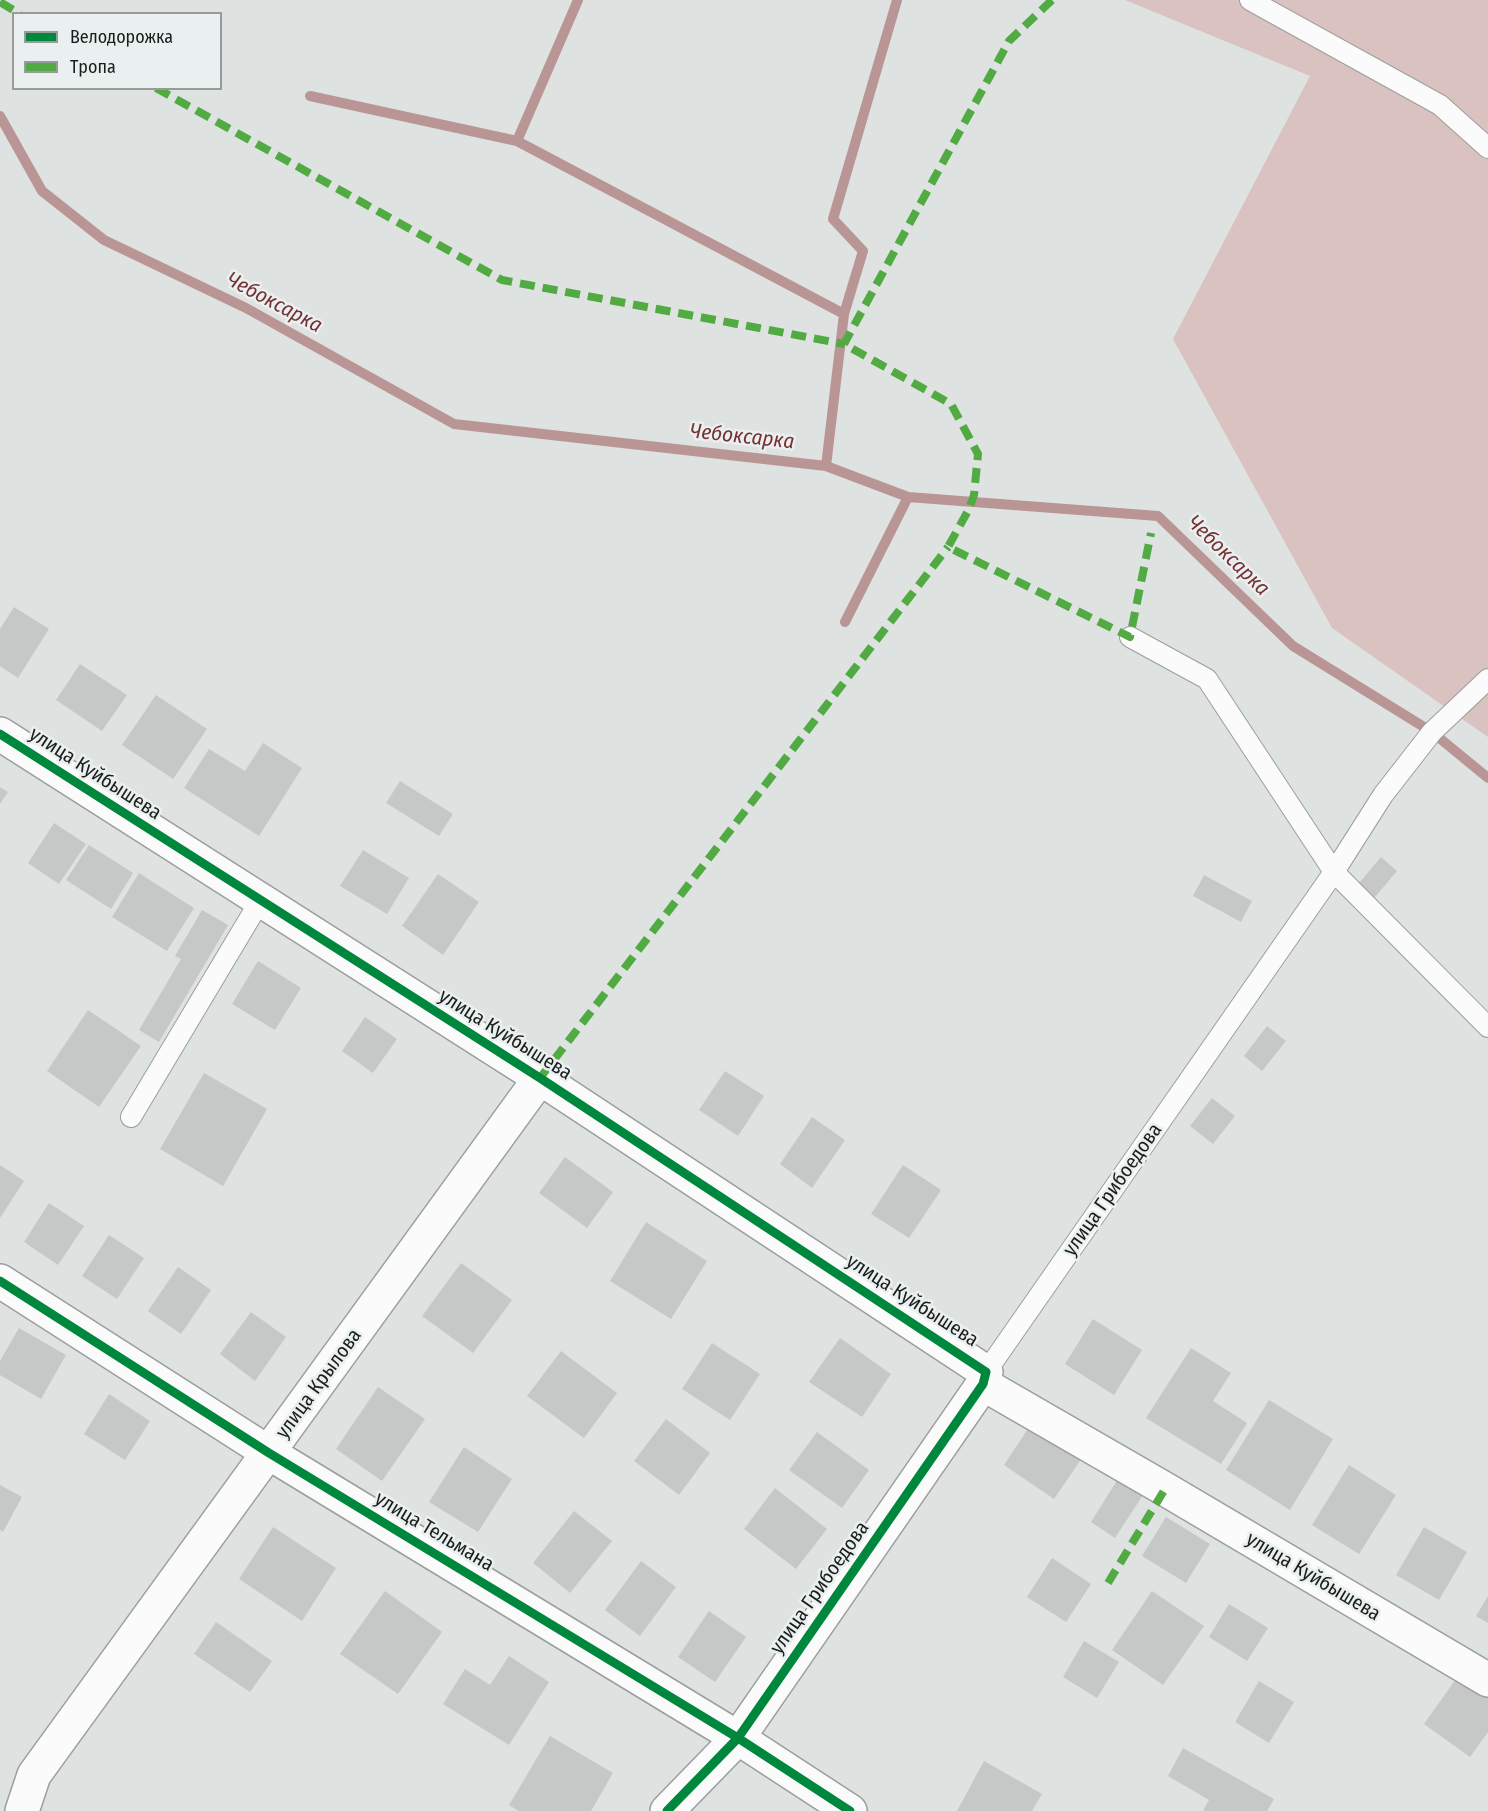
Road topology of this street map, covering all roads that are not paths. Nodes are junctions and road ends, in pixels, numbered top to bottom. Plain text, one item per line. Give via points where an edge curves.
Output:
1 (1250, 0) edge
2 (1488, 148) edge
3 (1130, 636) dead end
4 (1488, 679) edge
5 (0, 734) edge
6 (1334, 872) junction
7 (260, 901) junction
8 (1488, 1028) edge
9 (540, 1077) junction
10 (131, 1117) dead end
11 (0, 1281) edge
12 (985, 1378) junction
13 (269, 1453) junction
14 (1488, 1680) edge
15 (738, 1738) junction
16 (22, 1811) edge
17 (667, 1811) edge
18 (850, 1811) edge

1 - 2 lane via 1440,105
3 - 6 lane via 1207,679
4 - 6 lane, улица Грибоедова via 1432,732 1383,795
5 - 7 street, улица Куйбышева
6 - 8 lane
6 - 12 lane, улица Грибоедова
7 - 9 street, улица Куйбышева
7 - 10 lane
9 - 12 street, улица Куйбышева
9 - 13 street, улица Крылова
11 - 13 street, улица Тельмана
12 - 14 street, улица Куйбышева
12 - 15 street, улица Грибоедова
13 - 15 street, улица Тельмана
13 - 16 street, улица Крылова via 34,1775
15 - 17 street, улица Грибоедова
15 - 18 street, улица Тельмана

